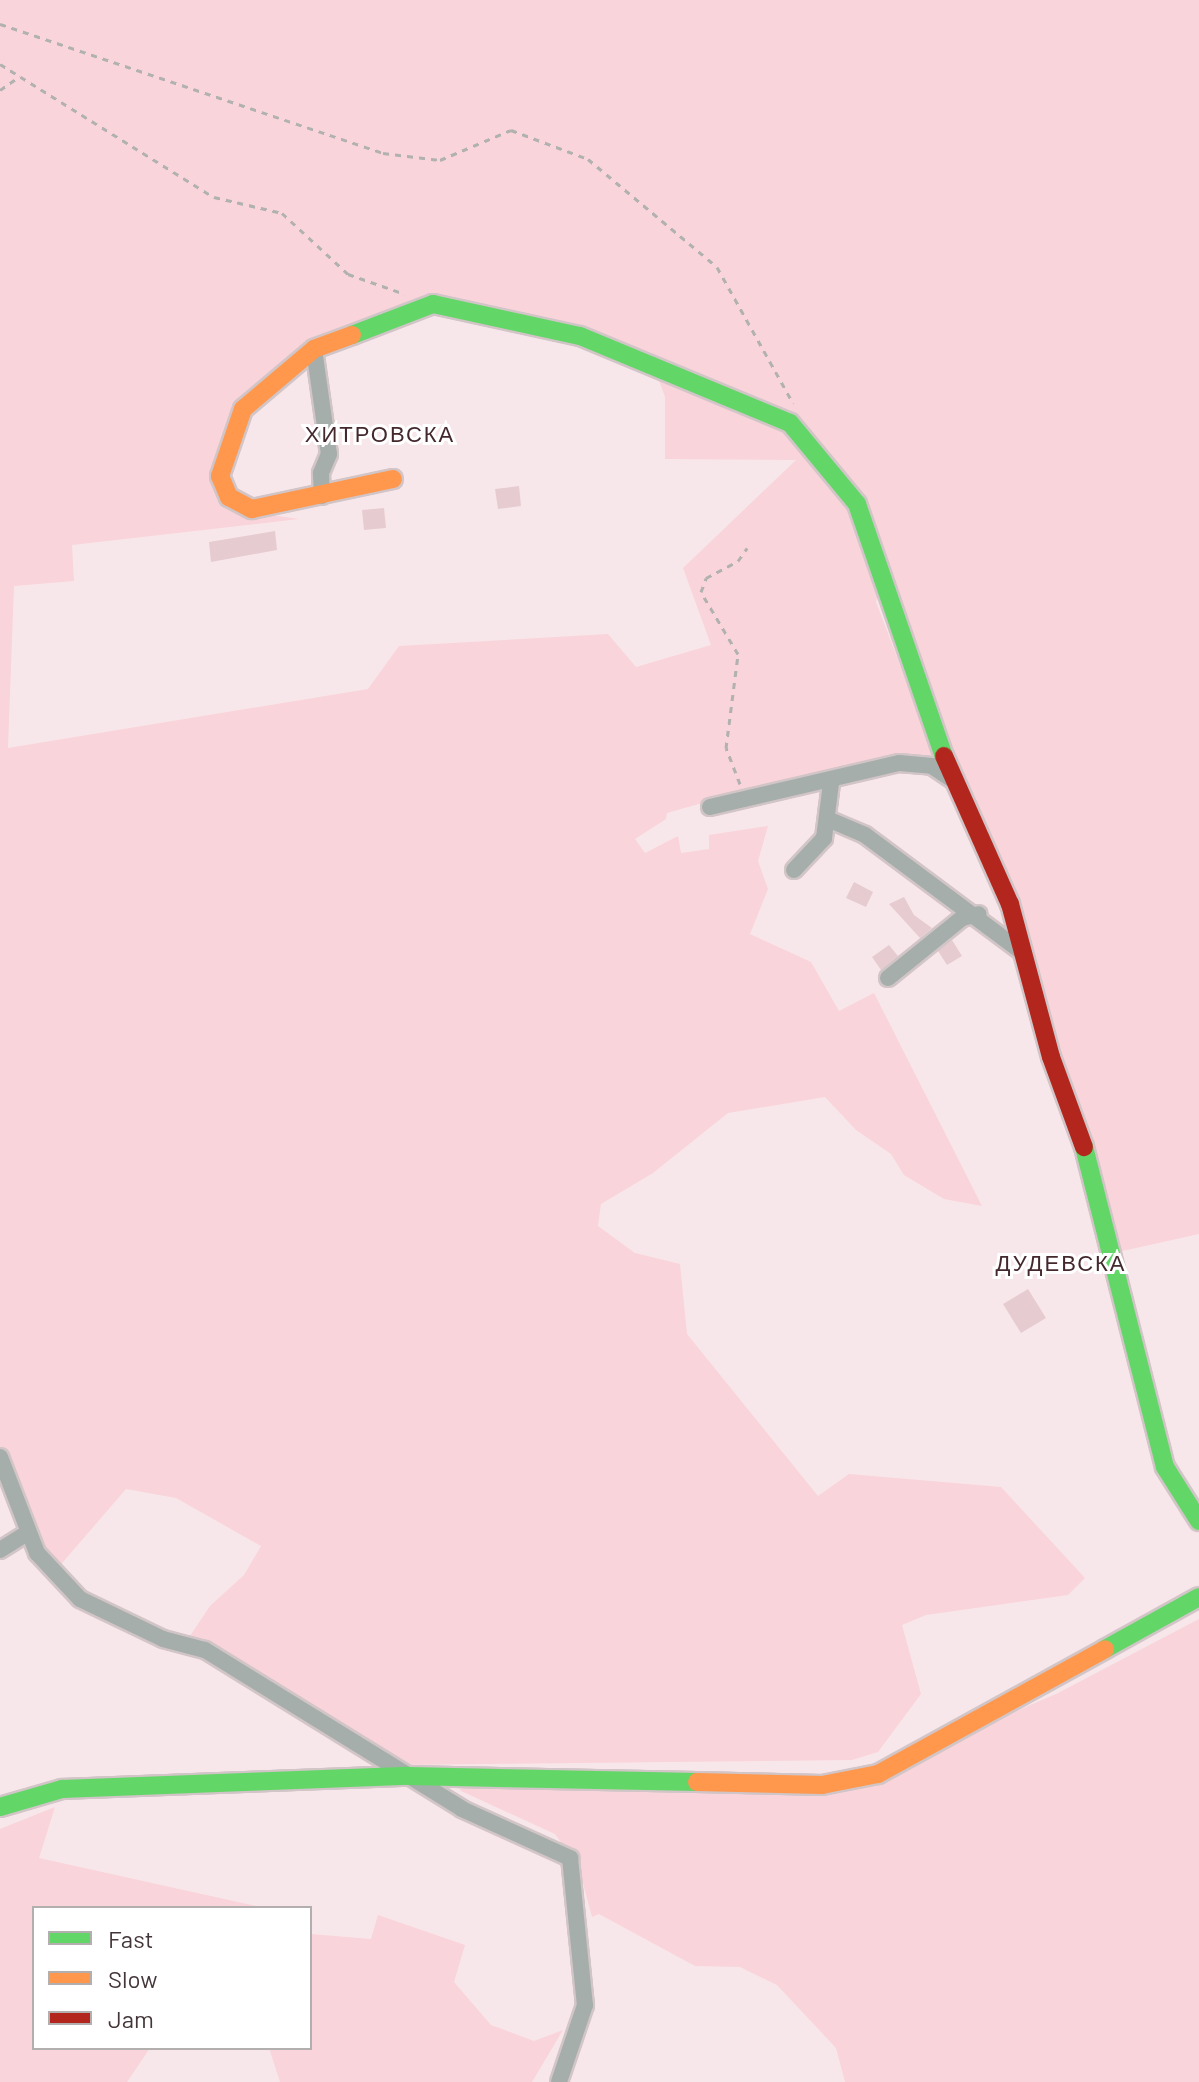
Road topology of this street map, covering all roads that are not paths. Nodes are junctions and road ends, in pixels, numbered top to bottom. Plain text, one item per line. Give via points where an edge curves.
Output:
1 (314, 349) junction
2 (393, 479) dead end
3 (322, 496) junction
4 (954, 781) junction
5 (831, 783) junction
6 (710, 807) dead end
7 (830, 820) junction
8 (794, 870) dead end
9 (979, 914) junction
10 (1023, 953) junction
11 (888, 978) dead end
12 (0, 1457) edge
13 (1199, 1521) edge
14 (27, 1533) junction
15 (0, 1550) edge
16 (1199, 1597) edge
17 (408, 1776) junction
18 (0, 1807) edge
19 (559, 2082) edge

1 - 3 street via 329,454
1 - 3 street via 243,409 220,476 229,497 252,509
1 - 4 street via 433,304 580,336 790,423 857,504 891,620
2 - 3 street
4 - 5 street via 932,766 899,763
4 - 10 street via 1010,904
5 - 6 street
5 - 7 street
7 - 8 street via 824,838
7 - 9 street via 865,835
9 - 10 street
9 - 11 street via 962,918
10 - 13 street via 1051,1057 1098,1184 1124,1321 1165,1467
12 - 14 street
14 - 15 street
14 - 17 street via 55,1578 80,1599 163,1639 205,1650
16 - 17 street via 878,1774 822,1785
17 - 18 street via 62,1789
17 - 19 street via 570,1858 585,2005

